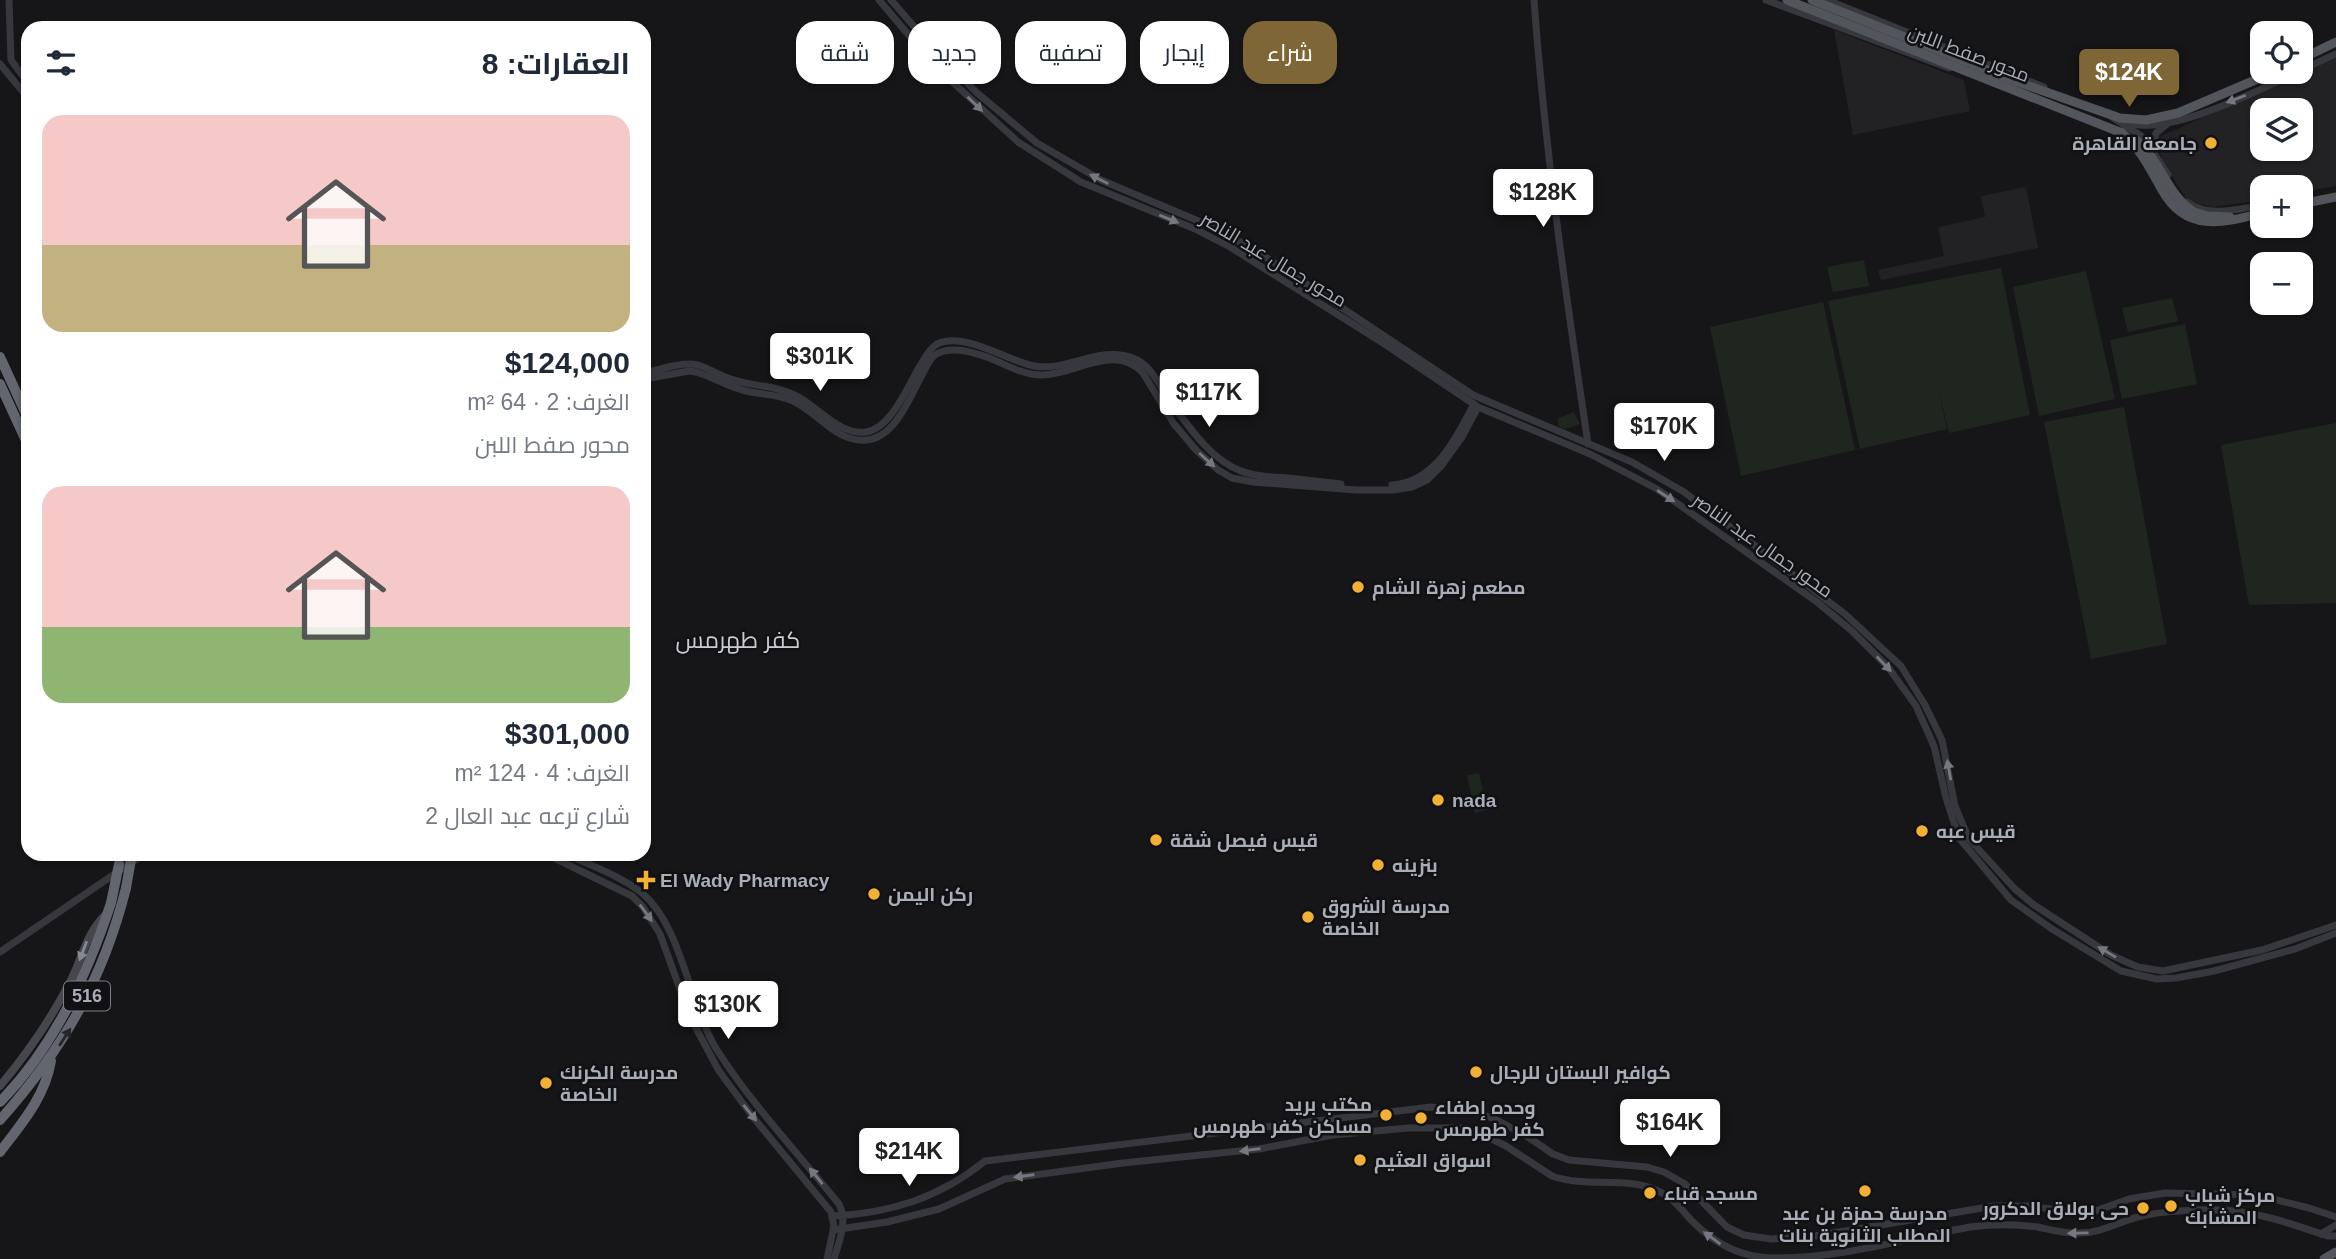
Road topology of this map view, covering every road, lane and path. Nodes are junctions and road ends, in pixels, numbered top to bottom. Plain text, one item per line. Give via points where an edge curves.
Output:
1 (9, 0) edge
2 (879, 0) edge
3 (891, 0) edge
4 (1534, 0) edge
5 (1766, 0) edge
6 (1787, 0) edge
7 (1812, 0) edge
8 (1827, 0) edge
9 (2336, 42) edge
10 (2313, 53) edge
11 (2336, 54) edge
12 (12, 62) junction
13 (2313, 65) edge
14 (2, 66) edge
15 (1964, 69) junction
16 (21, 74) edge
17 (2250, 82) edge
18 (2271, 84) edge
19 (21, 89) edge
20 (2119, 122) junction
21 (2173, 122) junction
22 (2122, 133) junction
23 (2152, 149) junction
24 (2149, 166) dead end
25 (2336, 197) edge
26 (2313, 201) edge
27 (2250, 207) edge
28 (2197, 211) junction
29 (2250, 216) edge
30 (2250, 217) edge
31 (0, 357) edge
32 (664, 372) junction
33 (651, 373) edge
34 (651, 377) edge
35 (0, 384) edge
36 (12, 396) junction
37 (1476, 406) junction
38 (21, 408) edge
39 (21, 424) edge
40 (1588, 443) junction
41 (1590, 454) junction
42 (120, 861) edge
43 (131, 861) edge
44 (134, 861) edge
45 (560, 861) edge
46 (581, 861) edge
47 (109, 908) junction
48 (2058, 921) junction
49 (2336, 925) edge
50 (2052, 929) junction
51 (2336, 933) edge
52 (0, 952) edge
53 (51, 1057) junction
54 (0, 1086) edge
55 (4, 1106) edge
56 (0, 1119) edge
57 (0, 1152) edge
58 (843, 1215) junction
59 (833, 1216) junction
60 (2336, 1217) edge
61 (2336, 1225) edge
62 (833, 1230) junction
63 (842, 1230) junction
64 (2321, 1234) junction
65 (2336, 1236) edge
66 (2336, 1252) edge
67 (827, 1259) edge
68 (834, 1259) edge
69 (2324, 1259) edge

1 - 12 street
2 -> 37 street, محور جمال عبد الناصر via 935,66 1018,142 1081,182 1230,247
40 -> 3 street, محور جمال عبد الناصر via 1473,395 1252,248 1101,180 1037,143 952,69
4 - 40 street via 1555,219
5 - 15 street via 1934,64
6 - 15 main road, محور صفط اللبن
7 - 17 main road, محور صفط اللبن, bridge via 2120,118 2146,120 2178,113
8 - 20 street via 2101,110
9 - 10 main road
11 - 13 street
12 - 14 street
12 - 16 street
14 - 19 street
15 - 22 main road, محور صفط اللبن
18 -> 21 street
20 - 21 street via 2146,126
20 - 23 street
21 - 23 street via 2157,131
22 - 28 main road, bridge via 2143,145 2174,195
22 - 30 main road, محور صفط اللبن, bridge via 2143,156 2167,200 2185,214 2213,223
23 - 24 street
23 - 28 street via 2180,195
25 - 26 main road
27 - 28 street
28 - 29 main road via 2216,217
31 - 36 highway
32 - 33 street
32 - 34 street
32 - 37 street via 693,364 736,381 783,390 806,401 847,434 884,423 932,348 940,343 981,346 1039,367 1110,354 1135,358 1152,372 1203,443 1241,471 1356,485 1411,482 1425,474
35 - 36 highway
36 - 38 highway
36 - 39 highway
37 - 41 street, محور جمال عبد الناصر
40 - 41 street
48 -> 40 street, محور جمال عبد الناصر via 2020,894 1970,840 1955,806 1942,740 1901,666 1845,614 1684,492
41 -> 50 street, محور جمال عبد الناصر via 1657,489 1817,602 1888,667 1931,737 1959,838 2011,900
42 - 47 highway, 516, bridge
53 -> 43 highway, 516, bridge via 100,969
44 - 52 street
45 -> 59 street via 632,896 643,908 660,934 711,1058
58 -> 46 street via 717,1049 657,911 635,888
47 -> 54 main road via 90,935 64,993
47 - 55 highway, 516 via 66,1011
49 -> 48 street, محور جمال عبد الناصر via 2245,955 2156,971 2121,961
48 - 50 street
50 - 51 street, محور جمال عبد الناصر via 2121,971 2166,979 2264,958
53 - 55 highway, 516 via 25,1093
53 - 57 highway via 38,1099
55 - 56 highway, 516
58 - 59 street
58 - 60 street via 900,1206 938,1193 985,1161 1431,1107 1495,1119 1569,1160 1664,1172 1685,1184 1727,1227 1771,1239 1994,1206 2087,1214 2129,1199 2174,1192 2257,1195
58 - 63 street
59 - 62 street
61 - 64 street
62 - 63 street
62 - 67 street
64 -> 63 street via 2245,1213 2178,1212 2143,1216 2088,1233 1984,1226 1842,1254 1761,1258 1723,1245 1659,1191 1560,1179 1488,1136 1460,1128 1431,1127 1332,1135 1259,1149 1005,1179 939,1209
63 - 68 street
64 - 65 street
66 - 69 main road

